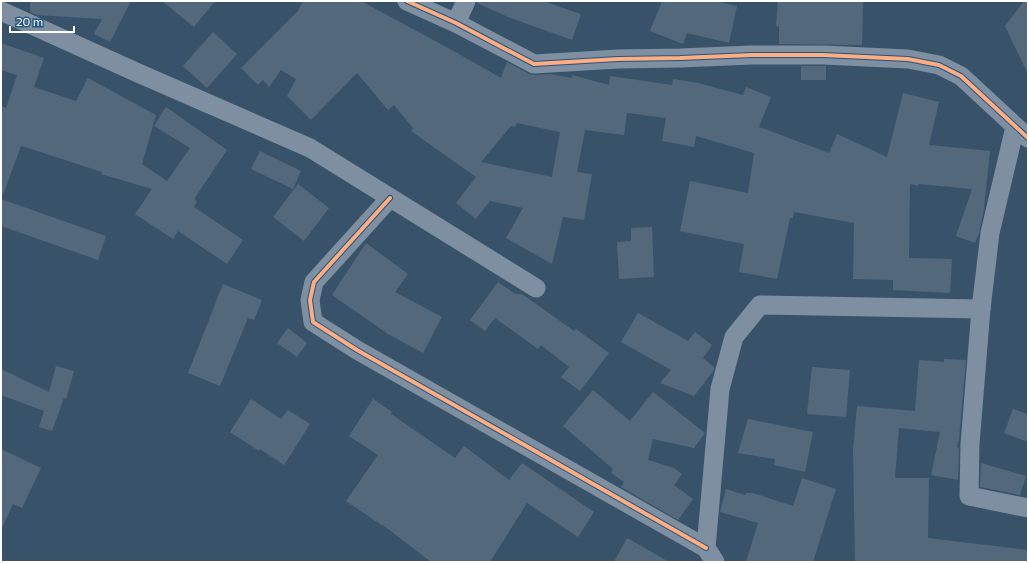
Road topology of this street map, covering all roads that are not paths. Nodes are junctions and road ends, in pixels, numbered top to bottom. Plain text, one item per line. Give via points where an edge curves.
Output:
1 (406, 1) edge
2 (466, 1) edge
3 (1, 11) edge
4 (456, 23) junction
5 (1022, 132) edge
6 (390, 198) junction
7 (536, 288) dead end
8 (981, 308) junction
9 (1028, 508) edge
10 (711, 555) edge

1 - 4 street
2 - 4 street
3 - 6 street via 310,148
4 - 5 street via 534,64 752,55 908,59 939,65 962,76
5 - 8 street via 990,233
6 - 7 street
6 - 10 street via 314,282 310,300 313,322
8 - 9 street via 970,444 969,496
8 - 10 street via 760,305 734,337 720,389

